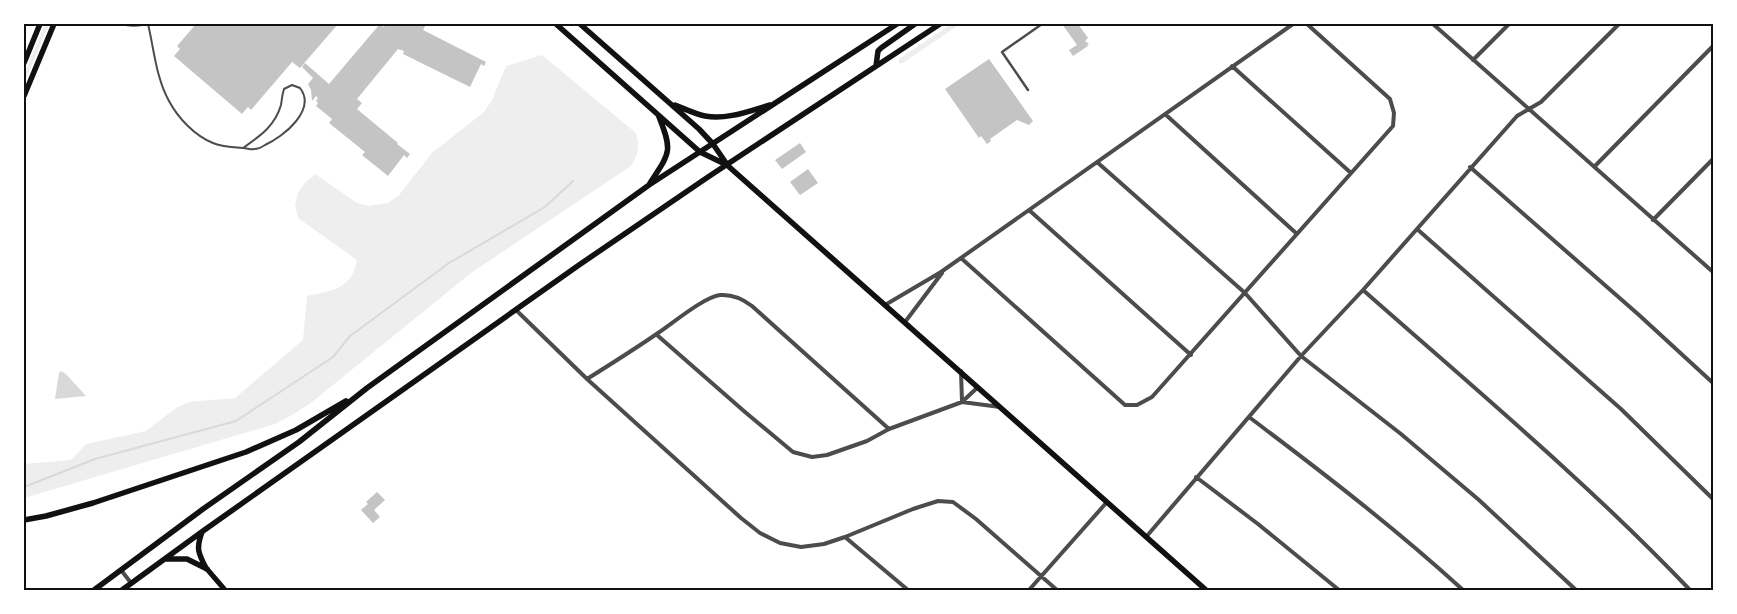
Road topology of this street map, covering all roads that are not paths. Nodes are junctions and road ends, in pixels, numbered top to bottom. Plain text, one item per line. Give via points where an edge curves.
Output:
1 (40, 24) edge
2 (54, 24) edge
3 (122, 24) edge
4 (148, 24) edge
5 (556, 24) edge
6 (580, 24) edge
7 (897, 24) edge
8 (915, 24) edge
9 (940, 24) edge
10 (1042, 24) edge
11 (1293, 24) edge
12 (1307, 24) edge
13 (1433, 24) edge
14 (1508, 24) edge
15 (1619, 24) edge
16 (1713, 46) edge
17 (1473, 60) junction
18 (24, 63) edge
19 (876, 66) junction
20 (1232, 66) junction
21 (1028, 90) dead end
22 (24, 96) edge
23 (777, 102) junction
24 (670, 103) junction
25 (1530, 110) junction
26 (658, 114) junction
27 (1165, 114) junction
28 (713, 144) junction
29 (243, 148) junction
30 (700, 152) junction
31 (1713, 159) edge
32 (1097, 162) junction
33 (727, 165) junction
34 (1595, 166) junction
35 (1470, 167) junction
36 (1351, 173) junction
37 (649, 185) junction
38 (1029, 210) junction
39 (1654, 220) junction
40 (1417, 229) junction
41 (1297, 234) junction
42 (960, 258) junction
43 (945, 269) junction
44 (1713, 272) edge
45 (1363, 290) junction
46 (1244, 293) junction
47 (885, 305) junction
48 (516, 310) junction
49 (905, 322) junction
50 (657, 335) junction
51 (1191, 355) junction
52 (1301, 356) junction
53 (961, 371) junction
54 (587, 380) junction
55 (1713, 383) edge
56 (978, 386) junction
57 (368, 388) junction
58 (962, 402) junction
59 (1002, 408) junction
60 (1249, 417) junction
61 (890, 429) junction
62 (1196, 477) junction
63 (1713, 499) edge
64 (1107, 502) junction
65 (24, 520) edge
66 (202, 531) junction
67 (1146, 536) junction
68 (845, 537) junction
69 (163, 560) junction
70 (121, 570) junction
71 (207, 570) junction
72 (1042, 576) junction
73 (131, 583) junction
74 (94, 590) edge
75 (122, 590) edge
76 (225, 590) edge
77 (908, 590) edge
78 (1029, 590) edge
79 (1057, 590) edge
80 (1206, 590) edge
81 (1339, 590) edge
82 (1463, 590) edge
83 (1576, 590) edge
84 (1690, 590) edge

1 - 18 main road
2 - 22 main road
3 - 4 lane
4 - 29 lane via 162,86 174,109 193,130 212,143
5 - 26 main road
6 - 24 main road
7 - 23 main road
8 - 19 main road via 878,51
9 - 19 main road
10 - 21 street via 1002,52
11 - 20 street
12 - 36 street via 1390,99 1393,126
13 - 17 street
14 - 17 street
15 - 25 street
16 - 34 street
17 - 25 street
19 - 33 main road
20 - 27 street
20 - 36 street
23 - 24 main road via 717,117 696,114
23 - 28 main road
24 - 28 main road
25 - 34 street
25 - 35 street via 1517,116
26 - 30 main road
26 - 37 main road via 669,148 666,160
27 - 32 street
27 - 41 street
28 - 30 main road
28 - 33 main road
29 - 29 lane via 256,150 290,129 304,107 300,88 292,85 284,89 273,122 260,137
30 - 33 main road
30 - 37 main road
31 - 39 street
32 - 38 street
32 - 46 street
33 - 47 main road
33 - 48 main road
34 - 39 street
35 - 40 street
35 - 55 street
36 - 41 street
37 - 57 main road
38 - 42 street
38 - 51 street
39 - 44 street
40 - 45 street
40 - 63 street via 1621,410
41 - 46 street
42 - 43 street
42 - 51 street via 1125,405 1152,397
43 - 47 street
43 - 49 street
45 - 52 street
45 - 84 street via 1518,427
46 - 51 street
46 - 52 street
47 - 49 main road
48 - 54 street
48 - 66 main road
49 - 53 main road
50 - 54 street
50 - 61 street via 793,452 812,457 827,455
50 - 61 street via 710,297 722,295 743,299
52 - 60 street
52 - 83 street via 1479,500
53 - 56 main road
53 - 58 street
54 - 68 street via 760,533 780,543 801,547
56 - 58 street
56 - 59 main road
57 - 65 main road via 296,430 246,452 93,503
57 - 70 main road via 299,442
58 - 59 street
58 - 61 street
59 - 64 main road
60 - 62 street
60 - 82 street via 1345,490
62 - 67 street
62 - 81 street
64 - 67 main road
64 - 72 street
66 - 69 main road
66 - 71 main road via 198,553
67 - 80 main road
68 - 72 street via 913,508 938,501 953,502
68 - 77 street
69 - 71 main road via 187,560
69 - 73 main road
70 - 73 street
70 - 74 main road
71 - 76 main road
72 - 78 street
72 - 79 street
73 - 75 main road

